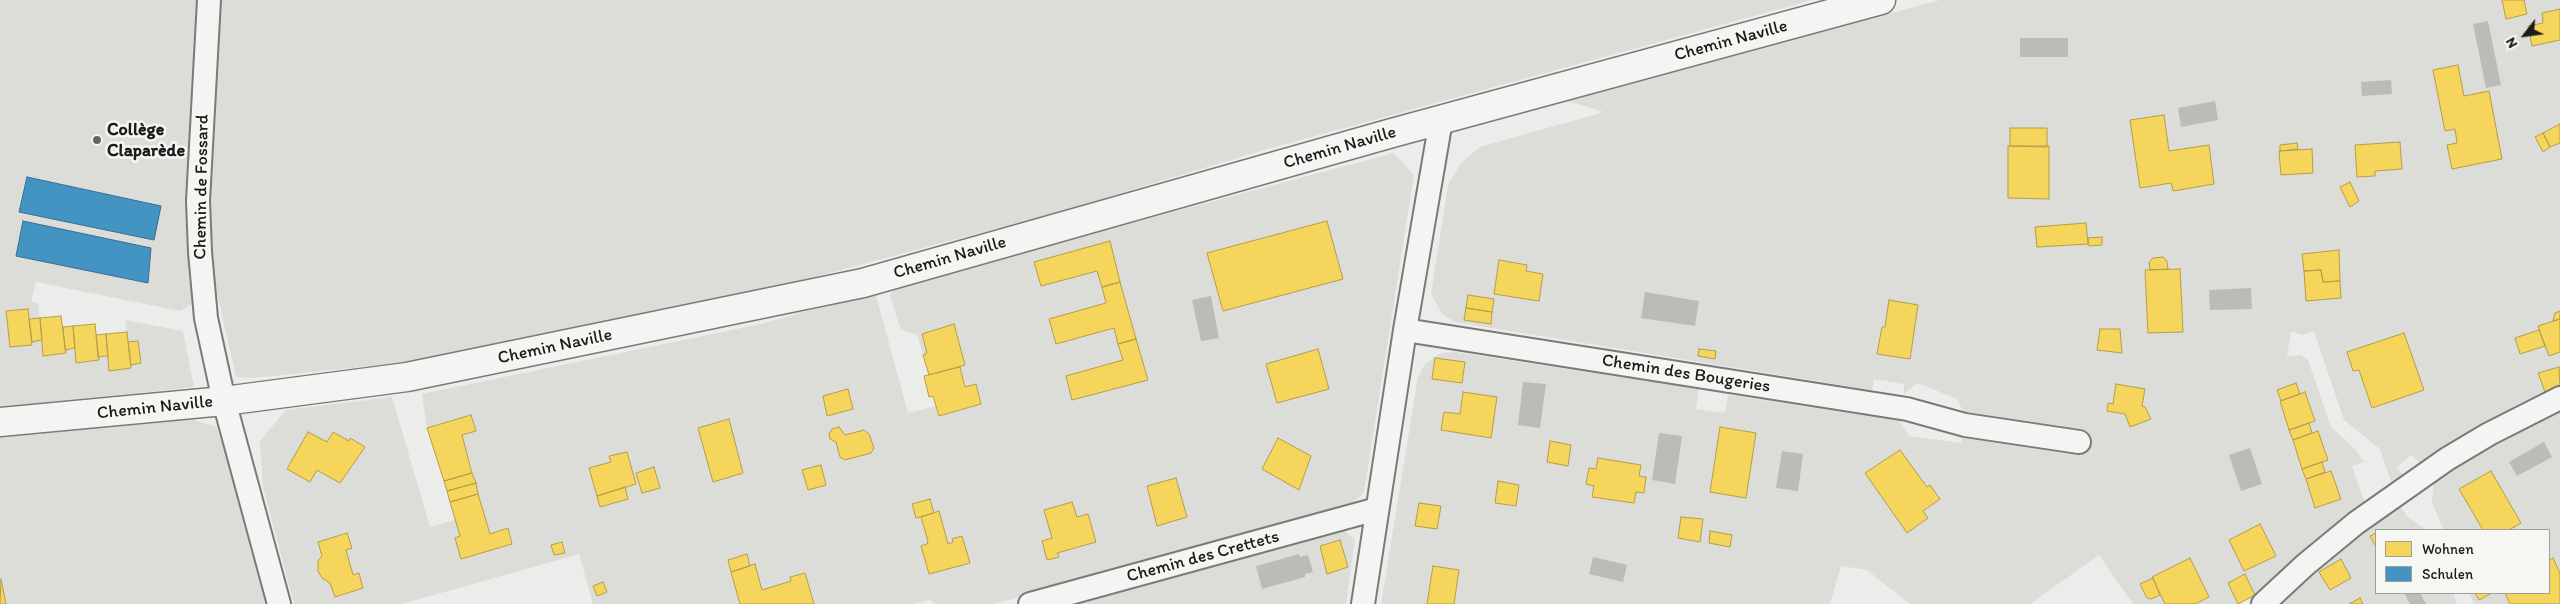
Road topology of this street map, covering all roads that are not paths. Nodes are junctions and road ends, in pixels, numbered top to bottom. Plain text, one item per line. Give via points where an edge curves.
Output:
1 (209, 0) edge
2 (1881, 0) edge
3 (1441, 120) junction
4 (1404, 330) junction
5 (2560, 398) edge
6 (224, 401) junction
7 (0, 422) edge
8 (2079, 442) dead end
9 (1377, 509) junction
10 (279, 604) edge
11 (1030, 604) edge
12 (1362, 604) edge
13 (2263, 604) edge

1 - 6 street, Chemin de Fossard via 198,201 206,318
2 - 3 street, Chemin Naville
3 - 4 street
3 - 6 street, Chemin Naville via 863,282 407,377
4 - 8 street, Chemin des Bougeries via 1907,409 1965,425
4 - 9 street
5 - 13 street via 2489,434 2432,470 2356,523
6 - 7 street, Chemin Naville
6 - 10 street, Chemin de Fossard
9 - 11 street, Chemin des Crettets
9 - 12 street

